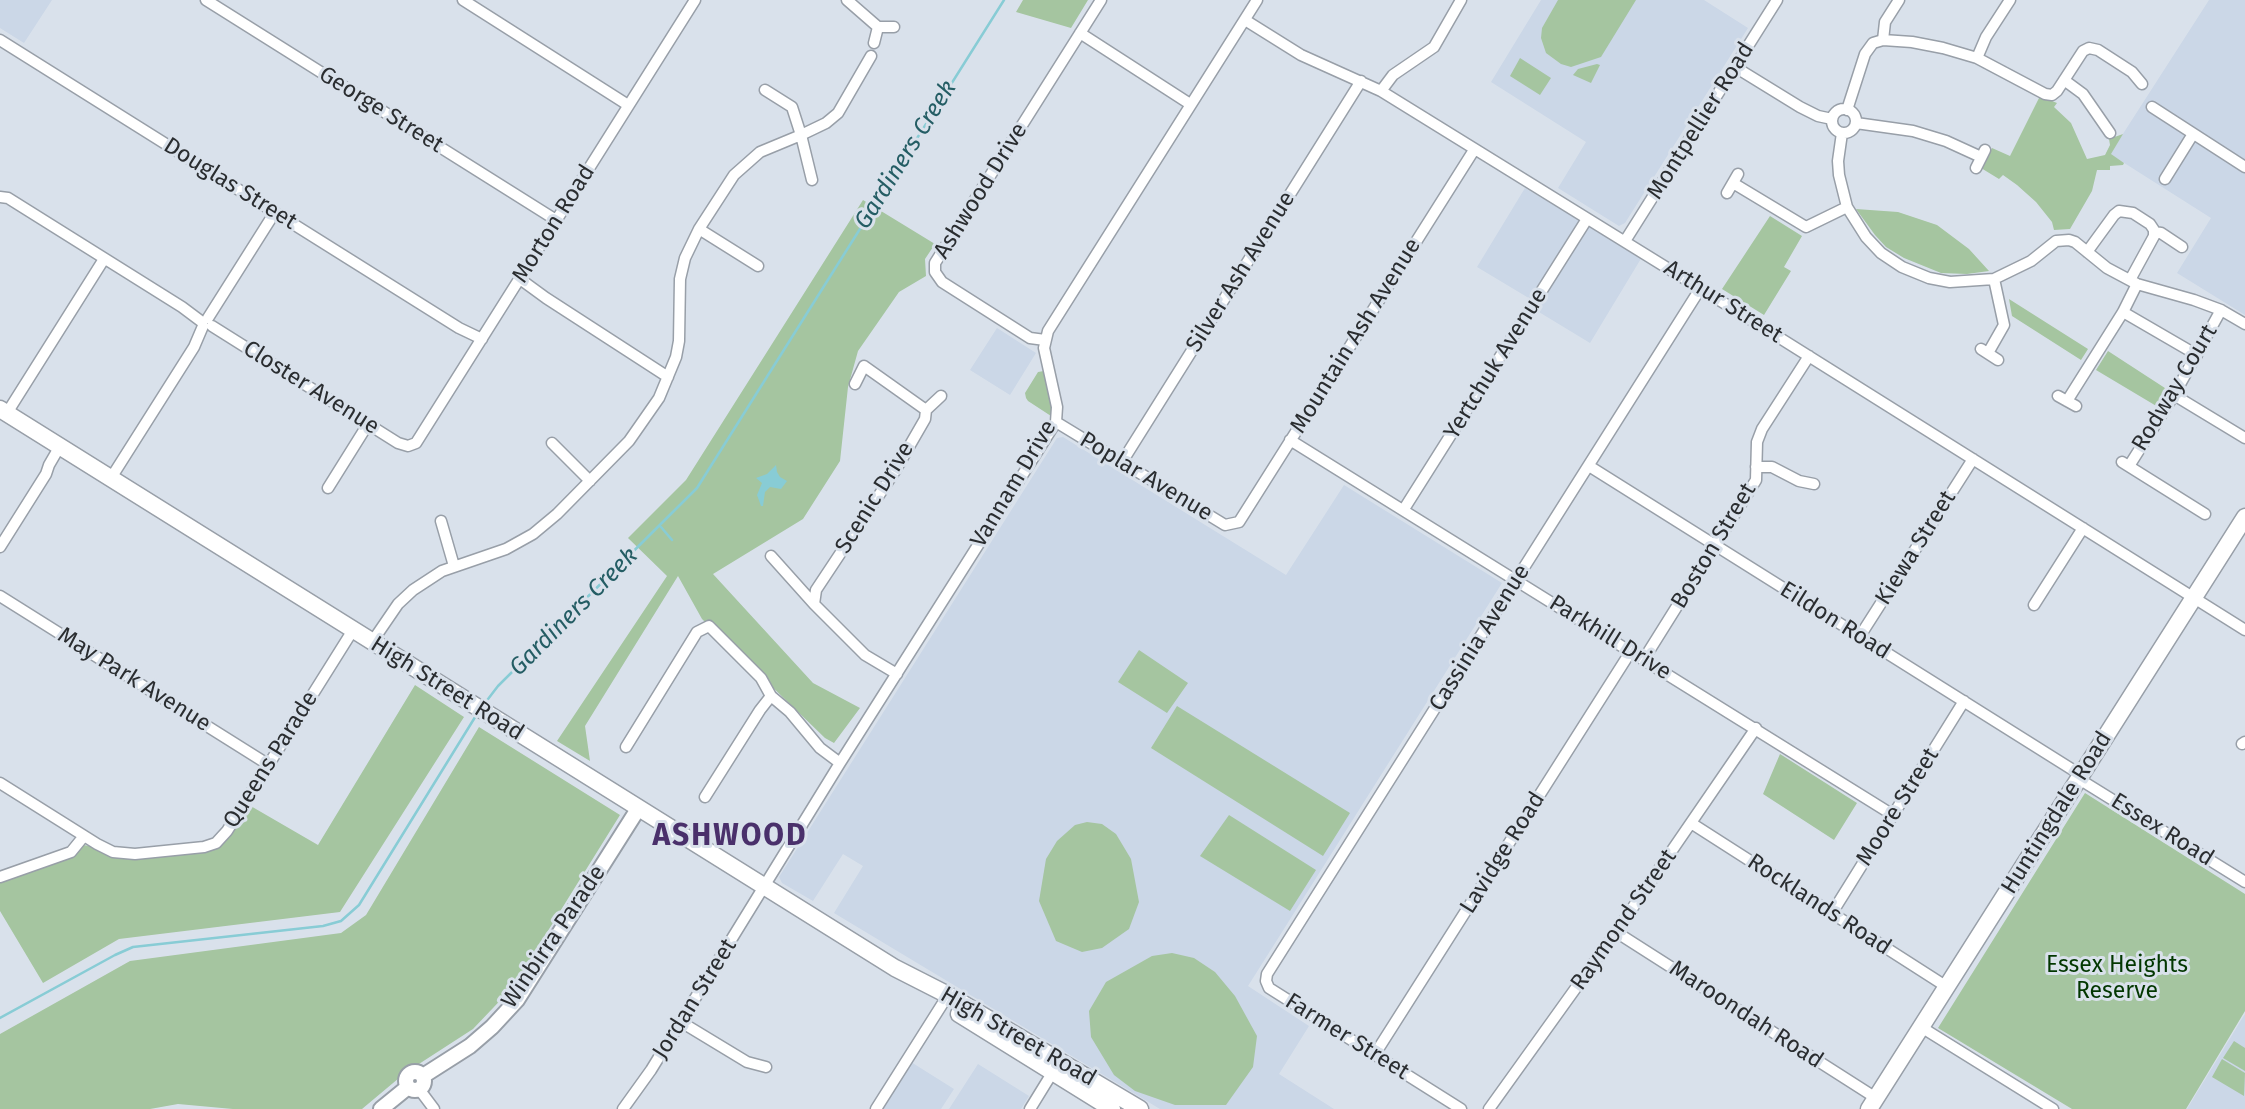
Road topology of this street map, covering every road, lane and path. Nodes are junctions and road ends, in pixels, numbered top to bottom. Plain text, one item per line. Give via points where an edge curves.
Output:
1 (206, 0) edge
2 (463, 0) edge
3 (695, 0) edge
4 (847, 0) edge
5 (1101, 0) edge
6 (1257, 0) edge
7 (1461, 0) edge
8 (1777, 0) edge
9 (1899, 0) edge
10 (2010, 0) edge
11 (1245, 20) junction
12 (878, 27) junction
13 (894, 27) dead end
14 (1080, 33) junction
15 (0, 40) edge
16 (1883, 40) junction
17 (874, 43) dead end
18 (871, 55) dead end
19 (1977, 58) junction
20 (1735, 67) junction
21 (2064, 80) junction
22 (1361, 81) junction
23 (2142, 85) dead end
24 (765, 90) dead end
25 (1381, 91) junction
26 (1190, 104) junction
27 (628, 105) junction
28 (2152, 107) dead end
29 (1847, 110) junction
30 (1832, 119) junction
31 (1856, 123) junction
32 (1842, 133) junction
33 (2110, 133) dead end
34 (2193, 134) junction
35 (801, 135) junction
36 (1474, 150) junction
37 (2245, 167) edge
38 (1976, 168) dead end
39 (2165, 179) dead end
40 (812, 180) dead end
41 (1727, 193) dead end
42 (0, 197) edge
43 (1847, 207) junction
44 (275, 212) junction
45 (1587, 219) junction
46 (556, 220) junction
47 (699, 229) junction
48 (2154, 232) junction
49 (1625, 241) junction
50 (2182, 247) dead end
51 (2087, 252) junction
52 (104, 259) junction
53 (758, 266) dead end
54 (1994, 279) junction
55 (519, 281) junction
56 (2133, 282) junction
57 (1700, 289) junction
58 (2221, 310) junction
59 (2123, 312) junction
60 (207, 323) junction
61 (2245, 324) edge
62 (1045, 340) junction
63 (481, 341) junction
64 (2197, 355) junction
65 (1809, 356) junction
66 (1998, 360) dead end
67 (669, 374) junction
68 (855, 384) dead end
69 (2174, 395) junction
70 (941, 396) dead end
71 (2067, 401) dead end
72 (926, 410) junction
73 (4, 411) edge
74 (1056, 422) junction
75 (368, 424) junction
76 (2245, 438) edge
77 (1290, 440) junction
78 (552, 443) dead end
79 (411, 446) joint
80 (62, 448) junction
81 (1973, 459) junction
82 (1122, 462) junction
83 (1589, 466) junction
84 (1756, 467) junction
85 (111, 478) junction
86 (590, 481) junction
87 (1814, 484) dead end
88 (328, 488) dead end
89 (1404, 509) junction
90 (2205, 514) dead end
91 (2245, 517) edge
92 (441, 521) dead end
93 (1239, 522) joint
94 (2083, 528) junction
95 (1716, 545) junction
96 (0, 547) edge
97 (771, 556) dead end
98 (454, 566) junction
99 (1516, 580) junction
100 (0, 596) edge
101 (2193, 599) junction
102 (814, 604) junction
103 (2034, 605) dead end
104 (353, 630) junction
105 (2245, 630) edge
106 (1860, 636) junction
107 (372, 642) junction
108 (1631, 651) junction
109 (1644, 659) junction
110 (897, 674) junction
111 (771, 696) junction
112 (1964, 701) junction
113 (1756, 729) junction
114 (626, 747) dead end
115 (840, 763) junction
116 (269, 765) junction
117 (2080, 777) junction
118 (0, 783) edge
119 (705, 797) dead end
120 (638, 809) junction
121 (1893, 815) junction
122 (1691, 823) junction
123 (81, 834) junction
124 (0, 877) edge
125 (2245, 882) edge
126 (763, 887) junction
127 (1832, 913) junction
128 (1616, 932) junction
129 (1947, 986) junction
130 (1269, 988) joint
131 (945, 999) junction
132 (681, 1022) junction
133 (1921, 1027) junction
134 (1375, 1054) junction
135 (766, 1066) dead end
136 (1056, 1066) junction
137 (417, 1084) junction
138 (1872, 1104) edge
139 (381, 1109) edge
140 (434, 1109) edge
141 (623, 1109) edge
142 (876, 1109) edge
143 (1030, 1109) edge
144 (1112, 1109) edge
145 (1140, 1109) edge
146 (1461, 1109) edge
147 (1489, 1109) edge
148 (2053, 1109) edge

1 - 46 street, George Street
2 - 27 street
3 - 27 street, Morton Road
4 - 12 street
5 - 14 street, Ashwood Drive
6 - 11 street
7 - 25 street via 1434,47 1393,75
8 - 20 street, Montpellier Road
9 - 16 street via 1885,22
10 - 19 street
11 - 22 street, Arthur Street via 1301,55
11 - 26 street
12 - 13 street
12 - 17 street
14 - 26 street
14 - 62 street, Ashwood Drive via 935,263 942,282 1030,338
15 - 44 street, Douglas Street
16 - 19 street
16 - 29 street via 1873,43 1865,54
18 - 35 street via 838,113
19 - 21 street via 2045,94 2052,95
20 - 30 street via 1800,107
20 - 49 street, Montpellier Road
21 - 23 street via 2089,48 2132,72
21 - 33 street via 2083,94
22 - 25 street, Arthur Street
22 - 82 street, Silver Ash Avenue
24 - 35 street via 792,107
25 - 36 street, Arthur Street
26 - 62 street
27 - 46 street, Morton Road
28 - 34 street
29 - 30 street via 1838,111
29 - 31 street
30 - 32 street via 1834,128
31 - 32 street via 1851,131
31 - 38 street via 1913,131 1983,153
32 - 43 street via 1838,161
34 - 37 street
34 - 39 street
35 - 40 street
35 - 47 street via 760,152 734,175
36 - 45 street, Arthur Street
36 - 77 street, Mountain Ash Avenue
41 - 43 street via 1736,179 1806,227
42 - 52 street, Closter Avenue
43 - 54 street via 1866,237 1902,267 1950,282
44 - 60 street
44 - 63 street, Douglas Street
45 - 49 street, Arthur Street
45 - 89 street, Yertchuk Avenue
46 - 55 street, Morton Road
47 - 53 street
47 - 67 street via 680,279 679,341
48 - 50 street
48 - 51 street via 2133,213 2119,211
48 - 56 street
49 - 57 street, Arthur Street
51 - 54 street via 2069,240 2056,241 2031,261
51 - 56 street
52 - 60 street, Closter Avenue
52 - 73 street
54 - 66 street via 2004,326 1985,351
55 - 63 street, Morton Road
55 - 67 street via 654,369
56 - 58 street
56 - 59 street
57 - 65 street, Arthur Street
57 - 83 street, Cassinia Avenue
58 - 61 street
58 - 64 street, Rodway Court
59 - 64 street
59 - 71 street
60 - 75 street, Closter Avenue
60 - 85 street
62 - 74 street, Vannam Drive
63 - 79 street, Morton Road via 421,438
64 - 69 street, Rodway Court
65 - 81 street, Arthur Street
65 - 84 street, Boston Street via 1762,429
67 - 86 street via 642,425
68 - 72 street via 864,366
69 - 76 street
69 - 90 street, Rodway Court via 2125,464
70 - 72 street, Scenic Drive
72 - 102 street, Scenic Drive via 895,471 816,590
73 - 80 main road, High Street Road
74 - 82 street, Poplar Avenue
74 - 110 street, Vannam Drive
75 - 79 street, Closter Avenue
75 - 88 street
77 - 89 street, Parkhill Drive
77 - 93 street, Mountain Ash Avenue
78 - 86 street
80 - 85 main road, High Street Road
80 - 96 street
81 - 94 street, Arthur Street
81 - 106 street, Kiewa Street
82 - 93 street, Poplar Avenue via 1224,525
83 - 95 street, Eildon Road
83 - 99 street, Cassinia Avenue
84 - 87 street via 1772,467
84 - 95 street, Boston Street via 1756,480
85 - 104 main road, High Street Road
86 - 98 street via 524,539
89 - 99 street, Parkhill Drive
91 - 101 main road, Huntingdale Road
92 - 98 street
94 - 101 street, Arthur Street
94 - 103 street
95 - 106 street, Eildon Road
95 - 109 street, Boston Street
97 - 102 street
98 - 107 street via 405,596
99 - 108 street, Parkhill Drive
99 - 130 street, Cassinia Avenue via 1267,974
100 - 116 street, May Park Avenue
101 - 105 street, Arthur Street
101 - 117 main road, Huntingdale Road
102 - 110 street via 865,655
104 - 107 main road, High Street Road
104 - 116 street, Queens Parade
106 - 112 street, Eildon Road
107 - 120 main road, High Street Road
108 - 109 street, Parkhill Drive
108 - 134 street, Lavidge Road
109 - 113 street, Parkhill Drive
110 - 115 street, Vannam Drive
111 - 114 street via 761,678 709,626 697,632
111 - 115 street
111 - 119 street
112 - 117 street, Eildon Road
112 - 121 street, Moore Street
113 - 121 street, Parkhill Drive
113 - 122 street, Raymond Street
115 - 126 street, Vannam Drive
116 - 123 street, Queens Parade via 227,831 211,845 127,855
117 - 125 street, Essex Road
117 - 129 main road, Huntingdale Road
118 - 123 street, Queens Parade
120 - 126 main road, High Street Road
120 - 137 street, Winbirra Parade via 517,1000 470,1046
121 - 127 street, Moore Street
122 - 127 street, Rocklands Road
122 - 128 street, Raymond Street
123 - 124 street via 74,849
126 - 131 main road, High Street Road
126 - 132 street, Jordan Street
127 - 129 street, Rocklands Road
128 - 138 street, Maroondah Road
128 - 147 street, Raymond Street
129 - 133 main road, Huntingdale Road
130 - 134 street, Farmer Street
131 - 136 main road, High Street Road
131 - 142 street
132 - 135 street via 747,1062
132 - 141 street, Jordan Street
133 - 138 main road, Huntingdale Road
133 - 148 street
134 - 146 street, Farmer Street
136 - 143 street
136 - 144 main road, High Street Road
136 - 145 main road, High Street Road
137 - 139 street, Winbirra Parade
137 - 140 street

